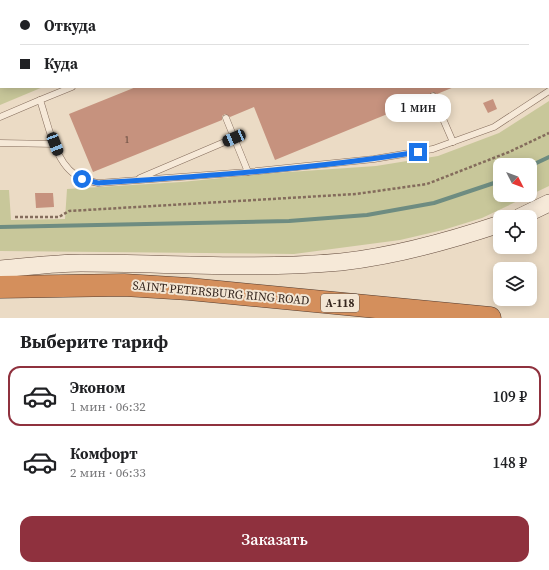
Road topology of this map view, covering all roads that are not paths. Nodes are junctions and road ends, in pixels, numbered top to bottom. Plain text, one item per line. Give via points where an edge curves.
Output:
1 (70, 88) edge
2 (549, 92) edge
3 (433, 96) dead end
4 (40, 100) junction
5 (0, 117) edge
6 (226, 118) dead end
7 (234, 138) junction
8 (453, 142) junction
9 (0, 143) edge
10 (55, 144) junction
11 (248, 172) junction
12 (134, 181) junction
13 (549, 203) edge
14 (534, 210) edge
15 (493, 226) edge
16 (0, 268) edge
17 (0, 287) edge
18 (490, 318) edge

1 - 4 lane
2 - 8 lane via 494,127
3 - 8 lane
4 - 5 lane
4 - 10 lane
6 - 7 lane
7 - 11 lane
7 - 12 lane
8 - 11 lane via 433,149 374,159
9 - 10 lane
10 - 12 lane via 66,166 82,179 98,183
11 - 12 lane
13 - 14 main road
15 - 16 main road via 457,239 342,262 235,266 80,263
17 - 18 highway, SAINT PETERSBURG RING ROAD / А-118 via 124,285 189,289

